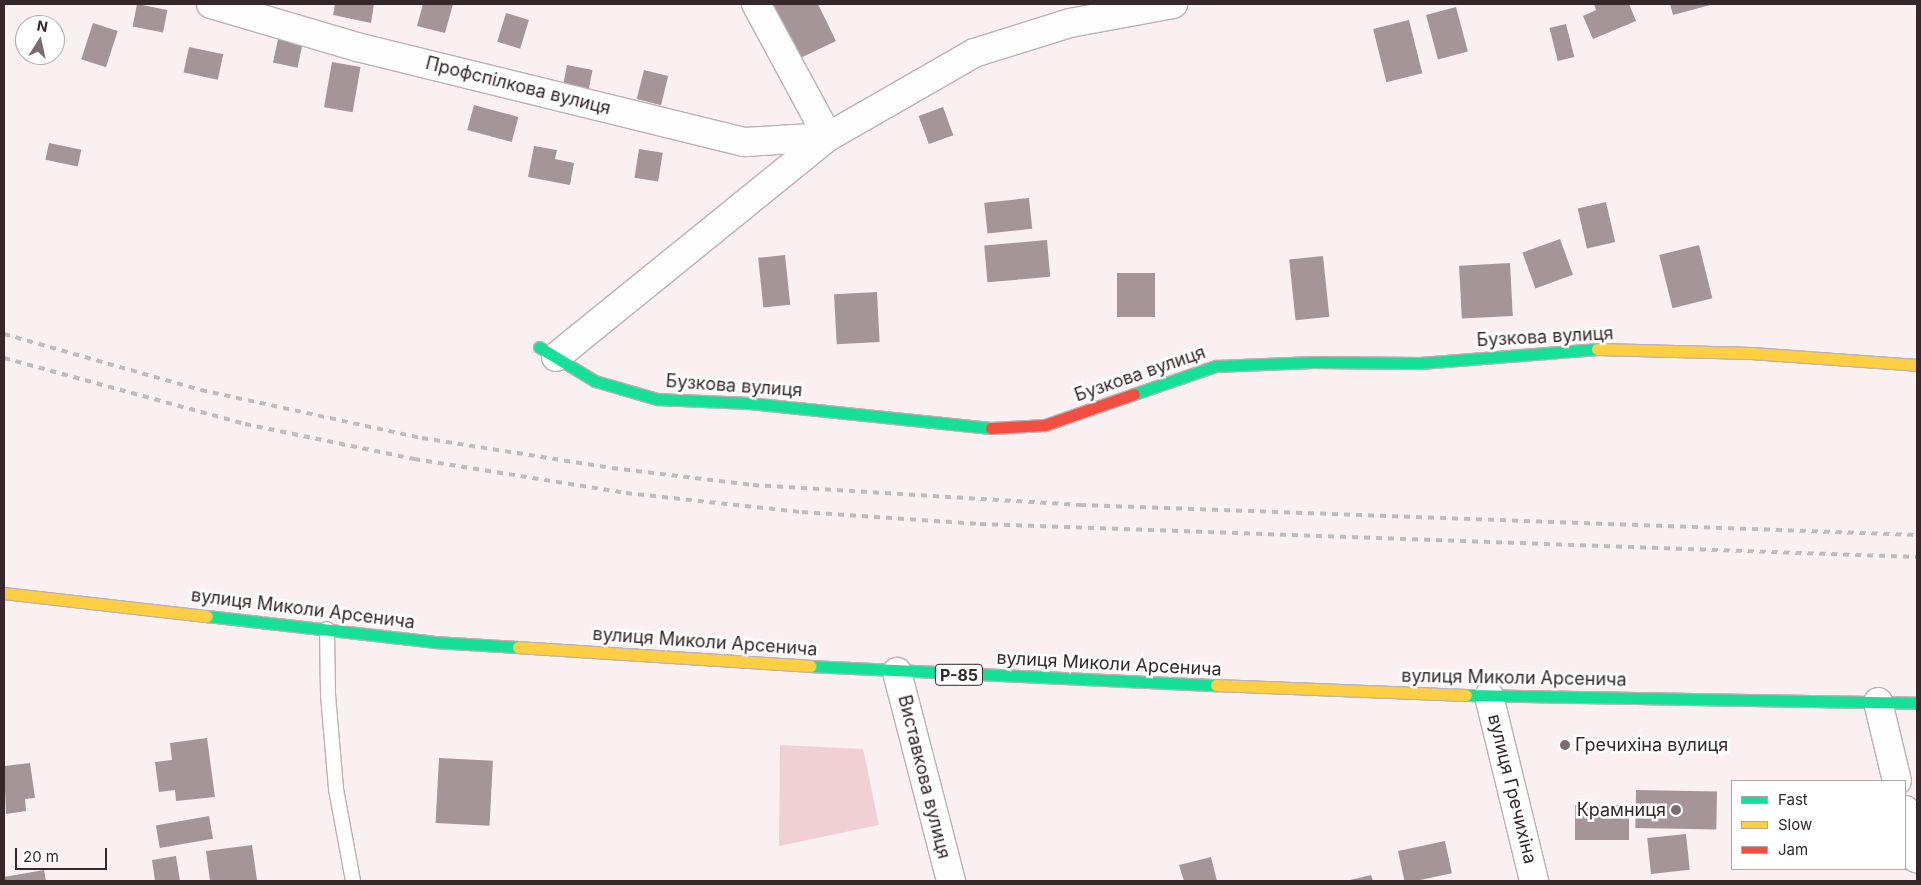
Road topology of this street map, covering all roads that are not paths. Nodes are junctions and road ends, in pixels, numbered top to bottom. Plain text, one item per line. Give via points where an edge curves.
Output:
1 (211, 4) edge
2 (756, 4) edge
3 (1173, 4) edge
4 (828, 137) junction
5 (547, 352) joint
6 (1917, 365) edge
7 (4, 593) edge
8 (327, 629) junction
9 (897, 672) junction
10 (1489, 696) junction
11 (1878, 702) junction
12 (1917, 703) edge
13 (1897, 780) edge
14 (1906, 814) edge
15 (1917, 858) edge
16 (352, 881) edge
17 (951, 881) edge
18 (1534, 881) edge

1 - 4 street, Профспілкова вулиця via 357,47 745,142
2 - 4 street
3 - 4 street, Профспілкова вулиця via 1070,23 974,53
4 - 5 street, Профспілкова вулиця
5 - 6 main road, Бузкова вулиця via 595,382 658,399 749,403 993,428 1046,425 1216,366 1313,362 1420,363 1532,352 1607,349 1750,353
7 - 8 main road, вулиця Миколи Арсенича / Р-85
8 - 9 main road, вулиця Миколи Арсенича / Р-85 via 434,642
8 - 16 lane via 328,695 336,789
9 - 10 main road, вулиця Миколи Арсенича / Р-85
9 - 17 street, Виставкова вулиця
10 - 11 main road, вулиця Миколи Арсенича / Р-85
10 - 18 street, вулиця Гречихіна
11 - 12 main road, вулиця Миколи Арсенича / Р-85
11 - 13 street
14 - 15 street

